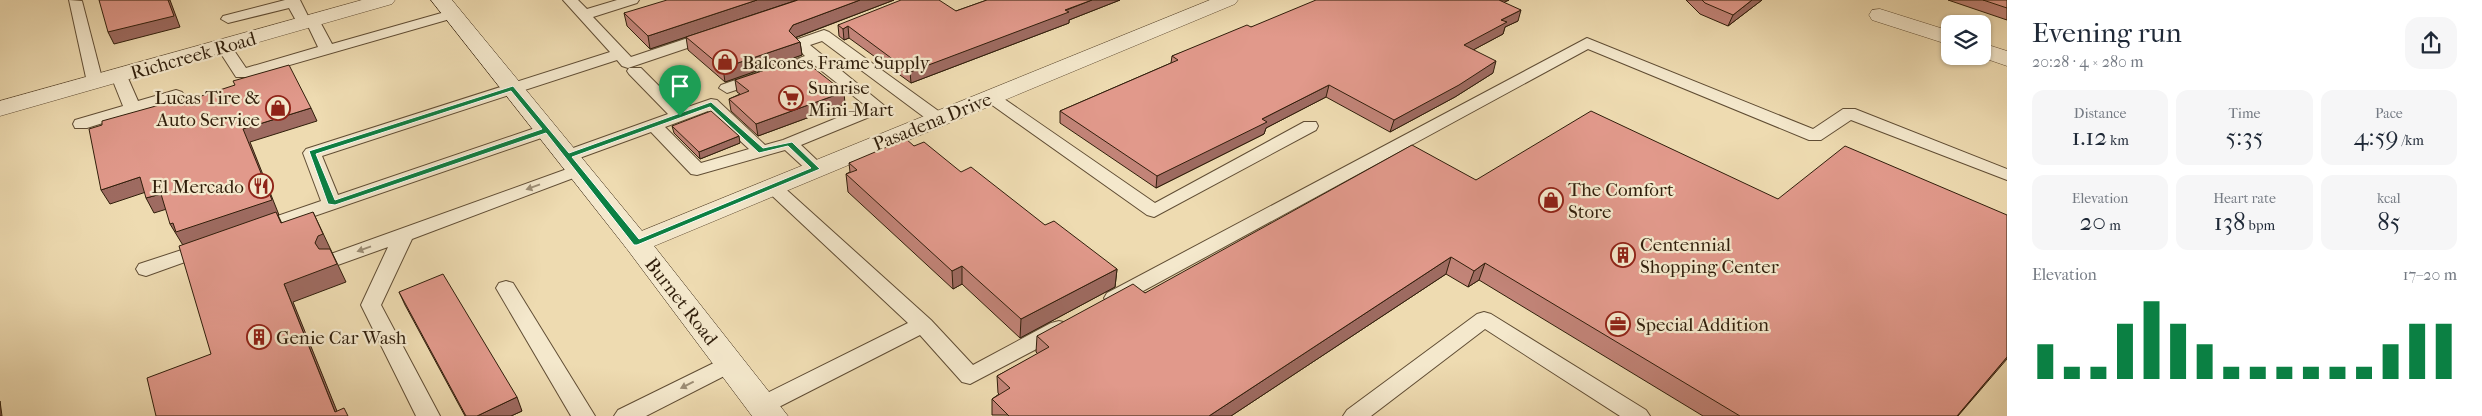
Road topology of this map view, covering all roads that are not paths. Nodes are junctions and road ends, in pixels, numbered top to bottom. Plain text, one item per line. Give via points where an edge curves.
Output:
1 (386, 0) edge
2 (570, 0) edge
3 (632, 0) edge
4 (1228, 0) edge
5 (75, 1) edge
6 (297, 1) edge
7 (446, 7) edge
8 (584, 15) junction
9 (1880, 15) dead end
10 (228, 20) dead end
11 (309, 22) junction
12 (842, 28) edge
13 (723, 32) edge
14 (824, 35) junction
15 (1941, 35) edge
16 (224, 46) junction
17 (327, 50) junction
18 (1991, 53) edge
19 (620, 54) junction
20 (815, 58) junction
21 (2007, 59) edge
22 (635, 71) dead end
23 (119, 76) junction
24 (96, 82) junction
25 (513, 88) junction
26 (727, 88) dead end
27 (176, 95) dead end
28 (991, 97) junction
29 (132, 108) junction
30 (0, 109) edge
31 (680, 116) junction
32 (938, 119) junction
33 (81, 124) dead end
34 (654, 125) junction
35 (1310, 126) dead end
36 (547, 130) junction
37 (789, 144) junction
38 (761, 151) junction
39 (573, 163) junction
40 (816, 169) junction
41 (2007, 176) edge
42 (773, 187) junction
43 (332, 204) junction
44 (404, 234) junction
45 (239, 236) edge
46 (221, 242) edge
47 (637, 243) junction
48 (335, 260) edge
49 (146, 268) dead end
50 (506, 288) dead end
51 (1100, 306) edge
52 (1074, 320) edge
53 (923, 325) junction
54 (730, 363) junction
55 (769, 413) edge
56 (428, 416) edge
57 (582, 416) edge
58 (626, 416) edge
59 (1355, 416) edge
60 (1638, 416) edge

1 - 11 street, Richcreek Road
2 - 8 lane
3 - 8 lane
4 - 28 street, Pasadena Drive
5 - 24 lane
6 - 10 lane
6 - 11 lane
7 - 17 lane
7 - 25 street, Burnet Road
8 - 19 lane
9 - 15 street
11 - 16 street, Richcreek Road
11 - 17 lane
12 - 14 lane
13 - 19 lane via 628,63
14 - 20 lane via 800,43
14 - 32 lane
16 - 17 lane via 242,74
16 - 23 street, Richcreek Road
18 - 21 street
19 - 25 lane
20 - 26 lane
20 - 37 lane via 878,108
22 - 31 lane
23 - 24 street, Richcreek Road
23 - 29 lane
24 - 30 street, Richcreek Road
25 - 36 street, Burnet Road
25 - 43 lane via 312,152
27 - 29 lane
28 - 32 street, Pasadena Drive
28 - 35 lane via 1154,211
29 - 33 lane
31 - 34 lane
31 - 38 lane via 711,104
32 - 40 street, Pasadena Drive
34 - 38 lane via 696,170
34 - 39 lane
36 - 39 street, Burnet Road
36 - 43 lane
37 - 38 lane
37 - 40 lane
39 -> 44 lane
39 - 47 street, Burnet Road
40 - 42 street, Pasadena Drive
41 - 51 lane via 1849,113 1815,136 1587,44
42 - 47 street, Pasadena Drive
42 - 53 lane
43 - 45 lane
44 -> 48 lane
44 - 56 lane via 371,305
46 - 49 lane
47 - 54 street, Burnet Road
50 - 57 lane
52 - 53 lane via 970,376
53 - 55 lane
54 - 55 street, Burnet Road
54 -> 58 lane
59 - 60 lane via 1484,319

